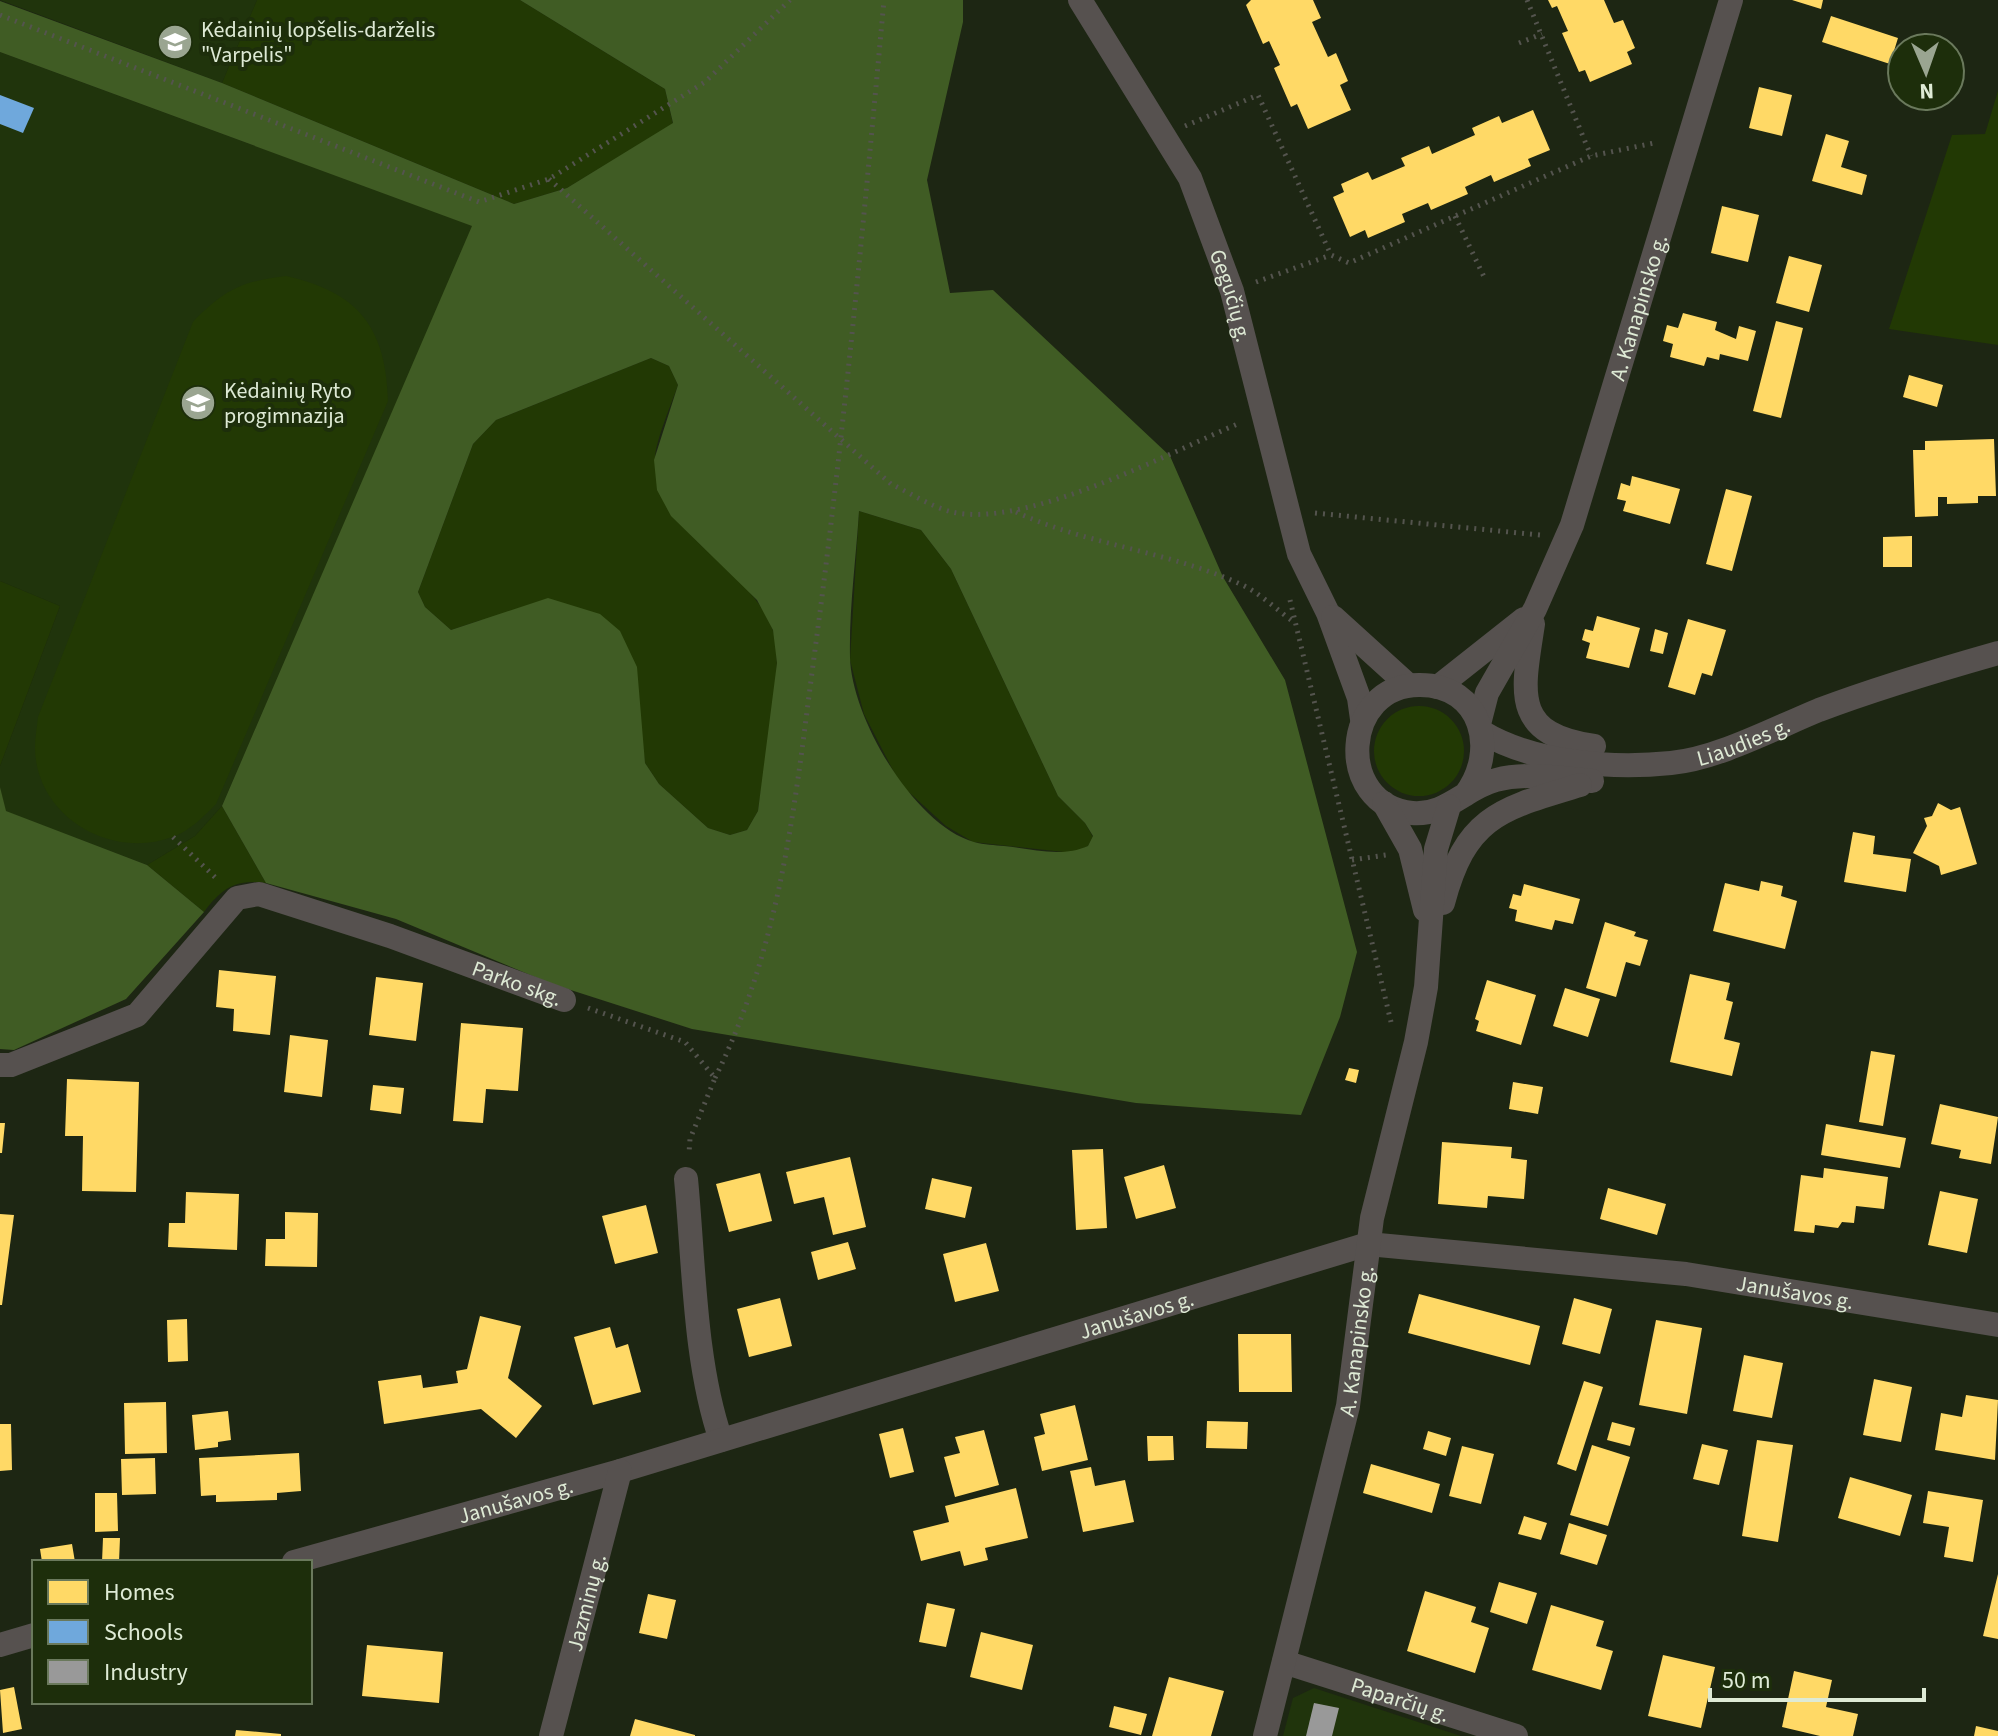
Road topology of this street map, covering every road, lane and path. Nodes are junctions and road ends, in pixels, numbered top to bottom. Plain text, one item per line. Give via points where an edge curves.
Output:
1 (790, 0) edge
2 (884, 0) edge
3 (1080, 0) edge
4 (1527, 0) edge
5 (1731, 0) edge
6 (0, 15) edge
7 (1542, 34) junction
8 (1519, 43) dead end
9 (1164, 135) junction
10 (1654, 143) dead end
11 (1591, 156) junction
12 (549, 179) junction
13 (1455, 216) junction
14 (1331, 255) junction
15 (1486, 281) dead end
16 (1232, 291) junction
17 (1247, 420) dead end
18 (843, 441) junction
19 (1016, 512) junction
20 (1291, 517) junction
21 (1564, 544) junction
22 (1289, 595) dead end
23 (1535, 609) junction
24 (1328, 613) junction
25 (1296, 624) junction
26 (1998, 653) edge
27 (1408, 685) junction
28 (1438, 687) junction
29 (1362, 719) junction
30 (1480, 728) junction
31 (1672, 763) junction
32 (1592, 781) junction
33 (1457, 800) junction
34 (1384, 803) junction
35 (173, 837) dead end
36 (237, 898) junction
37 (1432, 944) junction
38 (564, 1000) joint
39 (1416, 1042) junction
40 (0, 1065) edge
41 (715, 1078) junction
42 (686, 1179) joint
43 (1368, 1244) junction
44 (1998, 1325) edge
45 (721, 1440) junction
46 (620, 1471) junction
47 (301, 1560) edge
48 (32, 1636) edge
49 (0, 1645) edge
50 (1284, 1662) junction
51 (551, 1736) edge
52 (1265, 1736) edge
53 (1516, 1736) edge

1 - 12 path via 705,82
2 - 18 path
3 - 9 street, Gegučių g.
4 - 7 path
5 - 21 street, A. Kanapinsko g.
6 - 12 path via 479,202
7 - 8 path
7 - 11 path
9 - 14 path via 1258,95
9 - 16 street, Gegučių g. via 1190,178
10 - 11 path
11 - 13 path
12 - 18 path
13 - 14 path via 1349,263
13 - 15 path
14 - 16 path
16 - 20 street, Gegučių g.
17 - 19 path
18 - 19 path via 891,484 953,512
18 - 41 path via 785,871 766,947 734,1041
19 - 25 path via 1059,532 1242,584
20 - 21 path via 1307,513 1535,533
20 - 24 street, Gegučių g. via 1299,554
21 - 23 street, A. Kanapinsko g.
22 - 25 path
23 - 28 street
23 - 30 street via 1487,693
23 - 31 street via 1525,704 1535,723 1571,743 1627,750
24 - 27 street
24 - 29 street, Gegučių g.
25 - 39 path via 1395,1036
26 - 31 street, Liaudies g.
27 - 28 street
27 - 29 street via 1390,692
28 - 30 street via 1455,695
29 - 34 street via 1356,761 1364,781
30 - 31 street, Liaudies g. via 1503,744 1557,756 1605,763
30 - 33 street via 1482,766
31 - 32 street
32 - 33 street via 1520,775 1492,781
32 - 37 street via 1522,803 1468,838 1449,881
33 - 34 street via 1412,813
33 - 37 street via 1436,849
34 - 37 street via 1410,849
35 - 36 path
36 - 38 street, Parko skg. via 259,894
36 - 40 street via 137,1015
37 - 39 street, A. Kanapinsko g.
38 - 41 path, Parko skg. via 685,1042
39 - 43 street, A. Kanapinsko g.
41 - 42 path via 690,1139
42 - 45 street via 700,1331
43 - 44 street, Janušavos g. via 1686,1274
43 - 45 street, Janušavos g.
43 - 50 street, A. Kanapinsko g. via 1348,1406
45 - 46 street, Janušavos g.
46 - 47 street, Janušavos g.
46 - 51 street, Jazminų g.
48 - 49 street
50 - 52 street, A. Kanapinsko g.
50 - 53 street, Paparčių g.

